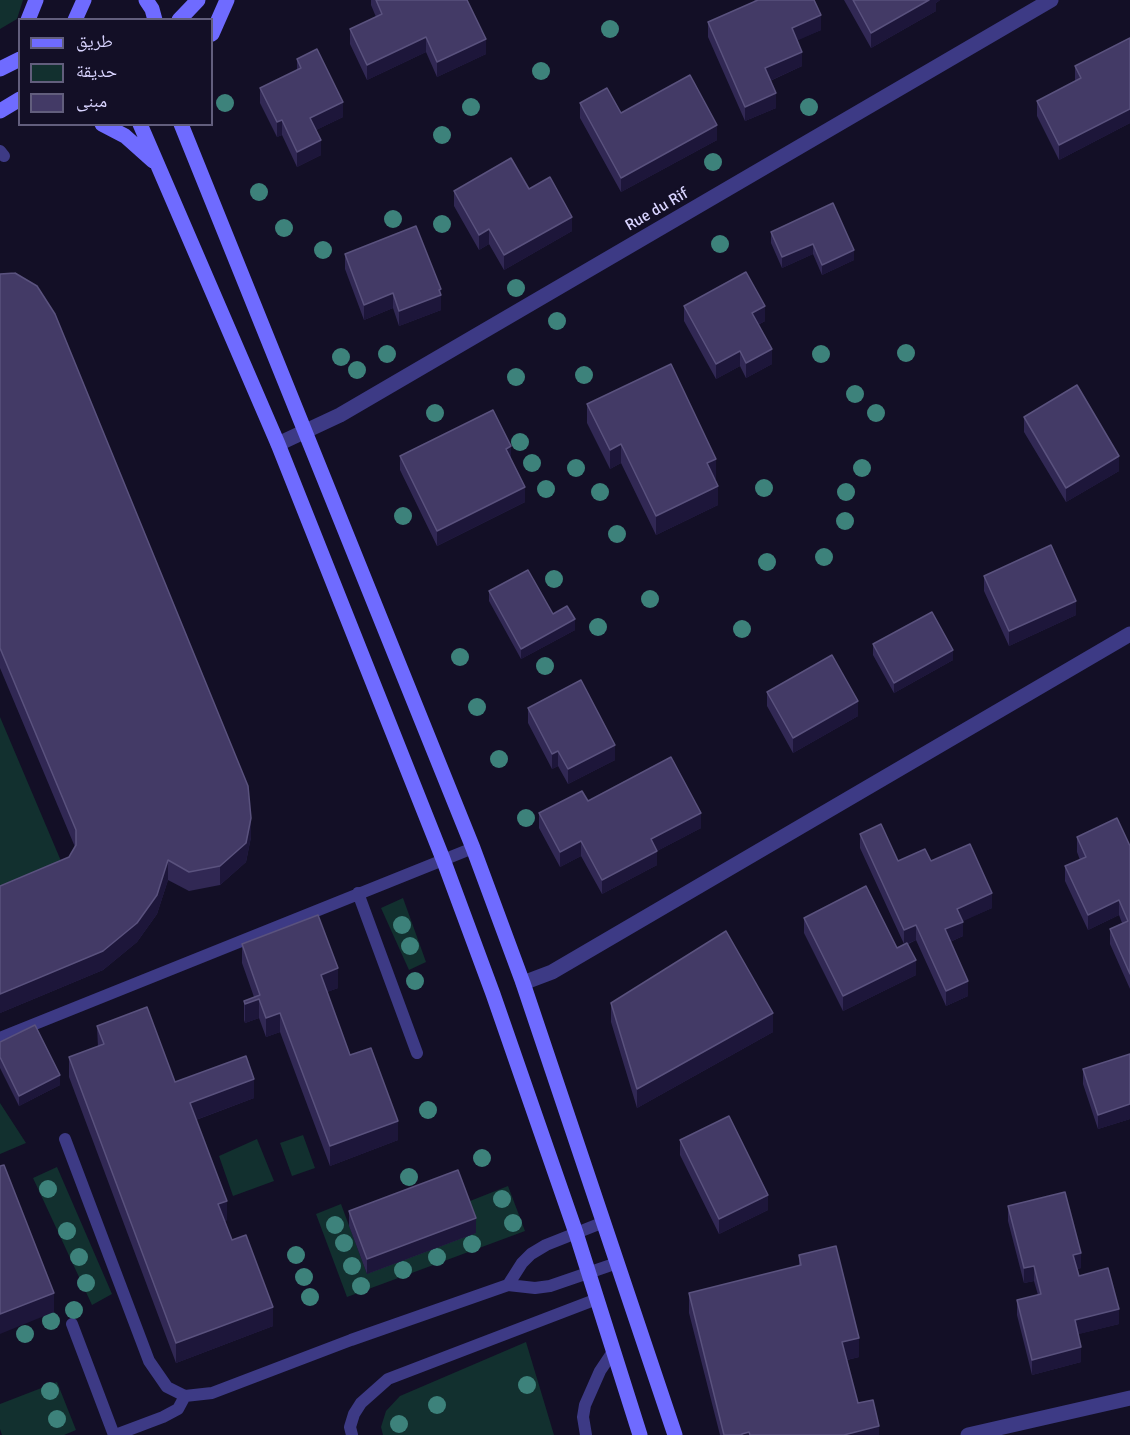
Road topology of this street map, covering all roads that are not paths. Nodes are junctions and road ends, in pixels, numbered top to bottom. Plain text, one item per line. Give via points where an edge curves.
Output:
1 (36, 0) edge
2 (84, 0) edge
3 (146, 0) edge
4 (198, 0) edge
5 (227, 0) edge
6 (1051, 0) edge
7 (29, 18) edge
8 (74, 18) edge
9 (154, 18) edge
10 (181, 18) edge
11 (213, 32) edge
12 (18, 47) edge
13 (11, 63) edge
14 (18, 100) edge
15 (18, 111) edge
16 (0, 112) edge
17 (106, 126) edge
18 (141, 126) edge
19 (186, 129) edge
20 (157, 165) junction
21 (306, 431) junction
22 (278, 444) junction
23 (1130, 634) edge
24 (473, 848) junction
25 (443, 860) junction
26 (358, 893) junction
27 (523, 983) junction
28 (0, 1038) edge
29 (417, 1053) dead end
30 (65, 1139) dead end
31 (604, 1222) junction
32 (576, 1233) junction
33 (618, 1263) junction
34 (589, 1273) junction
35 (508, 1285) junction
36 (597, 1299) junction
37 (72, 1324) dead end
38 (614, 1350) junction
39 (185, 1396) junction
40 (1130, 1398) edge
41 (115, 1435) edge
42 (352, 1435) edge
43 (586, 1435) edge
44 (640, 1435) edge
45 (675, 1435) edge
46 (968, 1435) edge

1 - 7 main road
2 - 8 main road
3 - 9 main road
4 - 10 main road
5 - 11 main road
6 - 21 street, Rue du Rif via 340,416
12 - 13 main road
14 - 16 main road
15 - 16 main road
17 - 20 main road via 125,136
18 - 20 main road
19 - 21 main road
20 - 22 main road
21 - 22 street, Rue du Rif
21 - 24 main road
22 - 25 main road
23 - 27 street via 552,972
24 - 25 lane
24 - 27 main road
25 - 26 lane
25 - 32 main road
26 - 28 lane
26 - 29 lane
27 - 31 main road
30 - 39 lane via 149,1361 167,1387
31 - 32 lane
31 - 33 main road
32 - 34 main road
32 - 35 lane via 531,1254
33 - 34 lane
33 - 45 main road
34 - 35 lane via 550,1286
34 - 36 main road
35 - 39 lane via 212,1393
36 - 38 main road
36 - 42 lane via 388,1379 361,1403 350,1427
37 - 41 lane
38 - 43 lane via 585,1405
38 - 44 main road
39 - 41 lane via 178,1409
40 - 46 street

